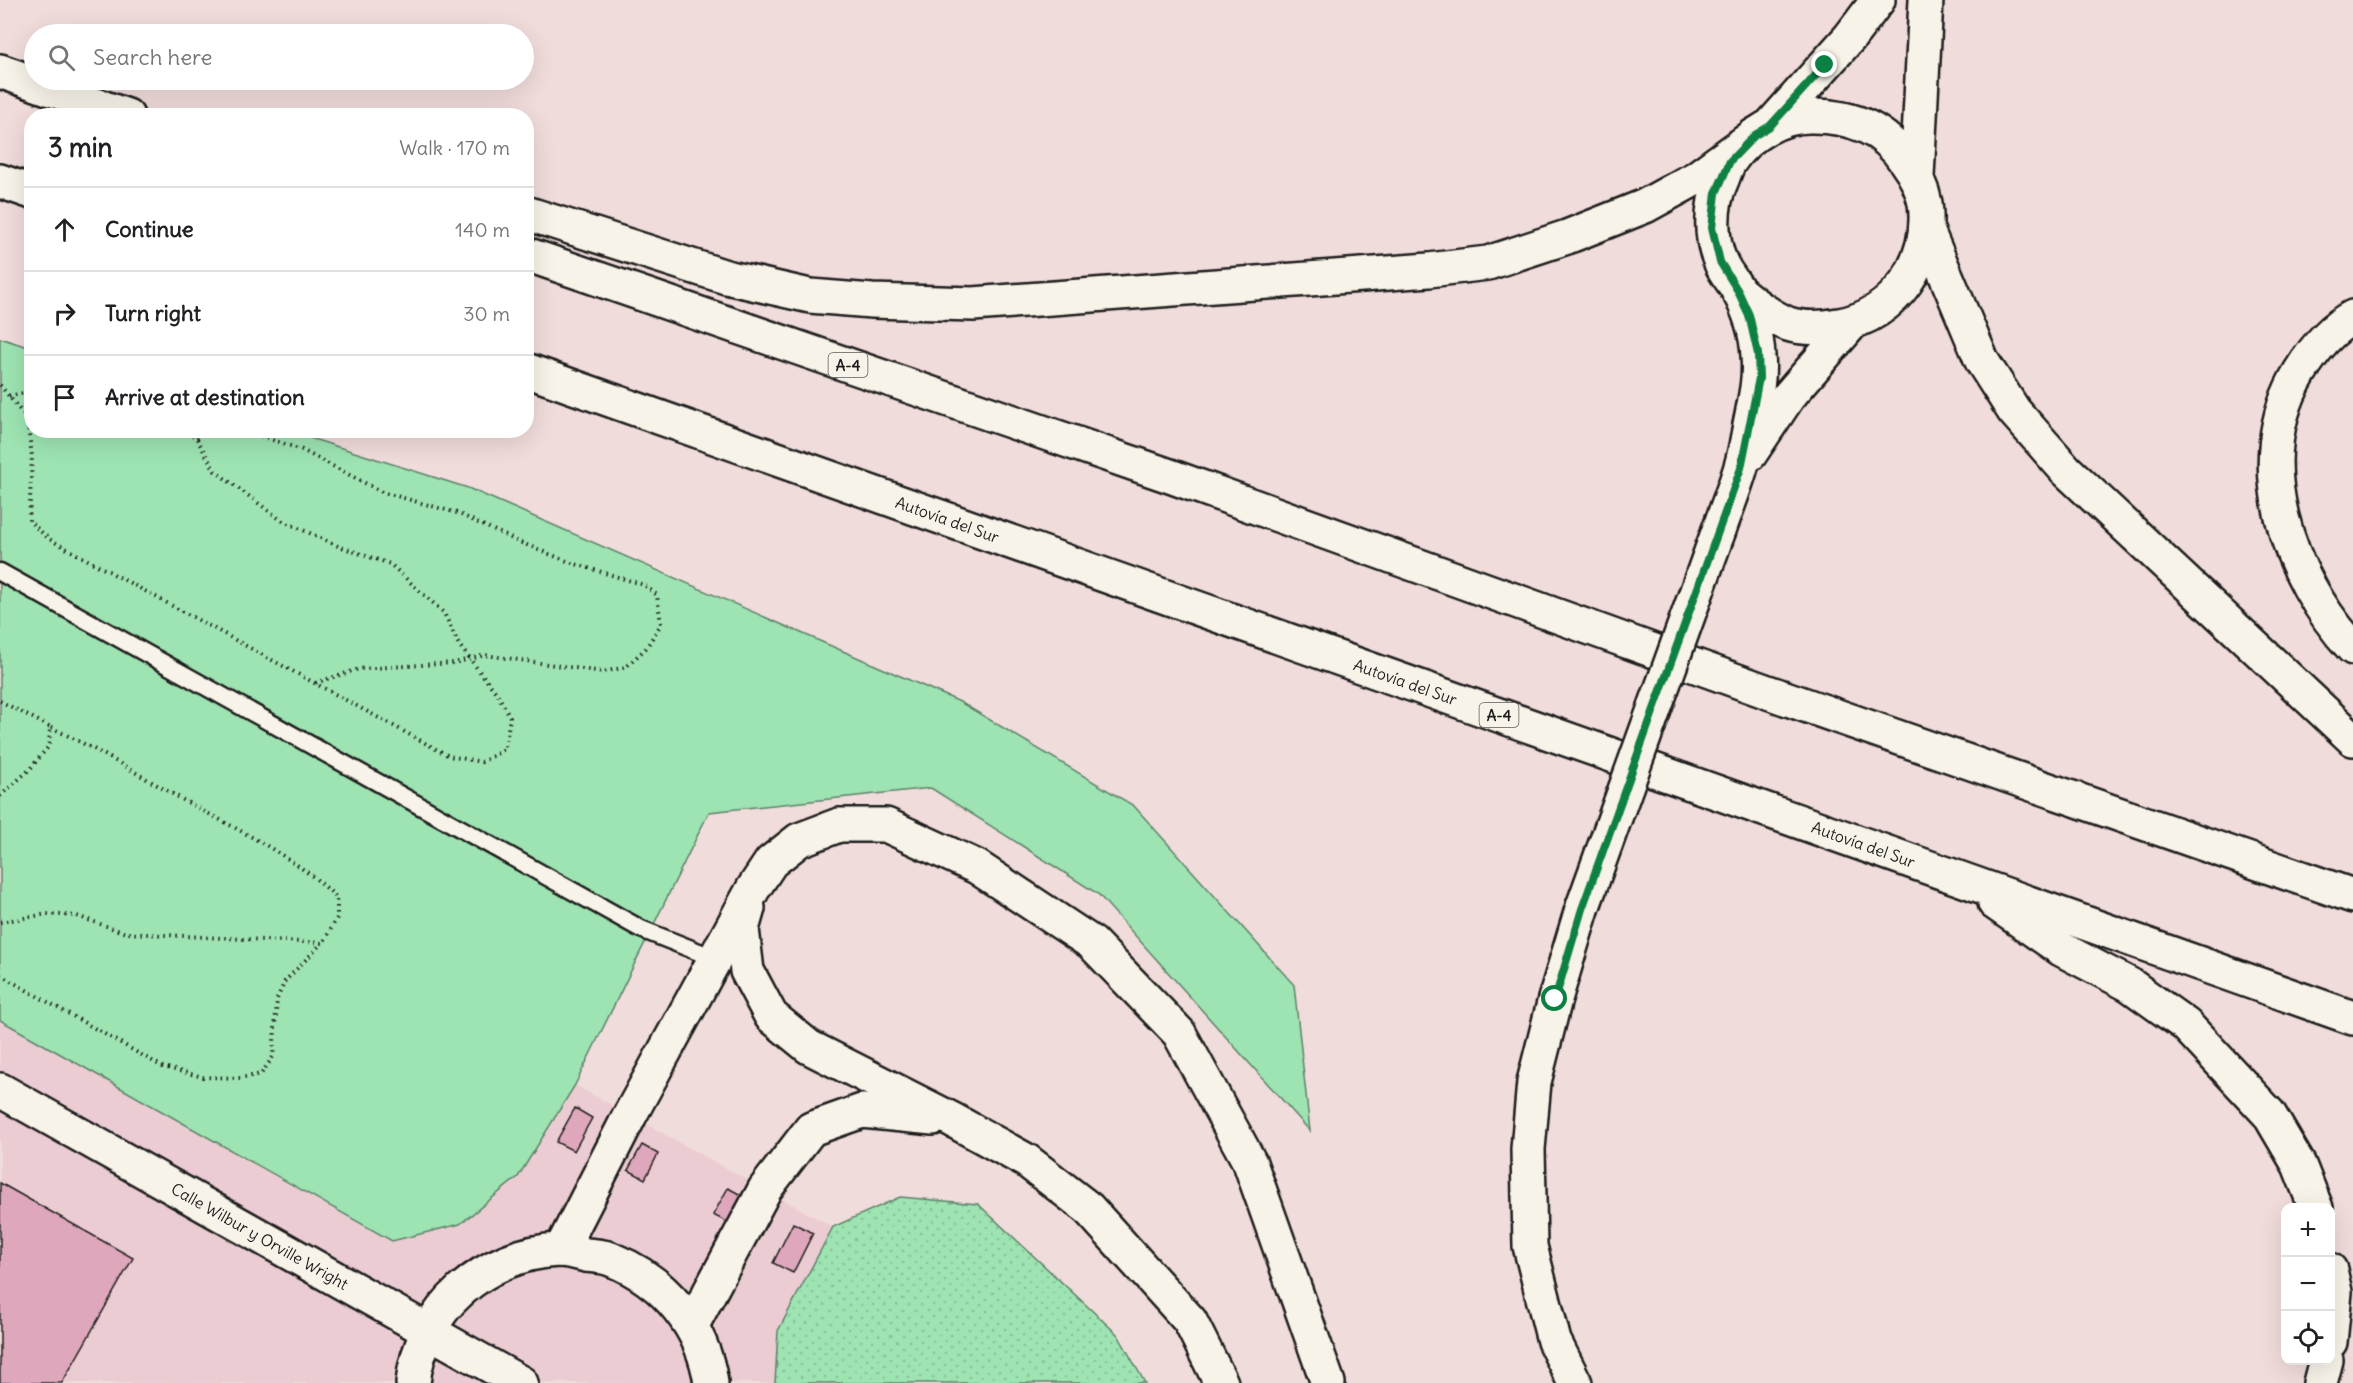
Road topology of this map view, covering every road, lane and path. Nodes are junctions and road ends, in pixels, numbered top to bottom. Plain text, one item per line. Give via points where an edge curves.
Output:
1 (1878, 0) edge
2 (1926, 0) edge
3 (0, 71) edge
4 (24, 79) edge
5 (54, 90) edge
6 (105, 108) edge
7 (1762, 130) junction
8 (1917, 177) junction
9 (0, 181) edge
10 (24, 189) edge
11 (534, 216) edge
12 (1926, 228) junction
13 (534, 257) edge
14 (1738, 291) junction
15 (2353, 317) edge
16 (1852, 323) junction
17 (534, 373) edge
18 (0, 385) edge
19 (24, 393) edge
20 (9, 396) junction
21 (24, 414) edge
22 (30, 438) edge
23 (267, 438) edge
24 (197, 439) edge
25 (1741, 468) junction
26 (0, 572) edge
27 (2353, 648) edge
28 (470, 659) junction
29 (314, 683) junction
30 (0, 701) edge
31 (50, 727) junction
32 (2353, 739) edge
33 (0, 796) edge
34 (1961, 879) junction
35 (753, 889) junction
36 (2353, 896) edge
37 (0, 922) edge
38 (322, 943) junction
39 (715, 959) junction
40 (747, 971) junction
41 (0, 975) edge
42 (2353, 1018) edge
43 (0, 1090) edge
44 (951, 1119) junction
45 (2314, 1203) edge
46 (561, 1250) junction
47 (2335, 1286) edge
48 (692, 1325) junction
49 (2353, 1326) edge
50 (428, 1331) junction
51 (2325, 1365) edge
52 (413, 1383) edge
53 (521, 1383) edge
54 (711, 1383) edge
55 (1221, 1383) edge
56 (1328, 1383) edge
57 (1575, 1383) edge
58 (2320, 1383) edge

1 - 7 main road via 1850,37
2 - 8 main road
3 - 4 main road
5 - 6 main road
7 - 8 main road via 1803,116 1838,116 1870,127 1897,148
7 - 11 main road via 1696,178 1646,206 1488,263 973,304 810,296 726,277
7 - 14 main road via 1730,161 1716,193 1712,228 1720,262
8 - 12 main road via 1925,202
9 - 10 main road
12 - 16 main road via 1919,259 1904,287 1881,309
12 - 32 main road via 1982,361 2014,411 2066,470
13 - 36 main road, A-4 via 1170,476 1765,691
14 - 16 main road via 1762,311 1790,324 1821,328
14 - 25 main road via 1749,315 1759,378
15 - 27 main road via 2313,350 2287,393 2275,441 2280,510 2293,554 2311,591
16 - 25 main road via 1788,396
17 - 34 main road, Autovía del Sur / A-4
18 - 20 path
19 - 20 path
20 - 21 path
22 - 29 path via 29,521 48,539
23 - 28 path via 302,450 382,492 457,513 572,563 644,585 657,595 661,624 646,648 626,667 603,672 485,655
24 - 28 path via 215,471 281,520 390,564 444,613
25 - 57 main road, bridge via 1582,909 1534,1083 1528,1149 1530,1246 1554,1341
26 - 39 lane via 641,929
28 - 29 path via 359,669
28 - 29 path via 510,717 505,749 482,762 449,756
30 - 31 path
31 - 33 path via 49,746
31 - 38 path via 256,840 322,883 337,898 338,918
34 - 42 main road, Autovía del Sur / A-4
34 - 45 main road via 2061,949 2130,985 2186,1024 2269,1114
35 - 39 main road
35 - 40 main road via 742,929
35 - 56 main road via 771,862 799,840 839,825 886,825 977,867 1092,943 1179,1033 1250,1163
37 - 38 path via 47,914 77,916 126,933
38 - 41 path via 285,981 277,999 273,1057 261,1074 241,1078 203,1077 163,1067
39 - 40 lane
39 - 46 main road
40 - 44 main road via 771,1016 809,1047
43 - 50 main road, Calle Wilbur y Orville Wright
44 - 48 main road via 862,1111 811,1129 765,1189
44 - 55 main road via 1027,1161 1088,1208 1190,1321
46 - 48 main road via 612,1259 658,1285
46 - 50 main road via 520,1256 483,1272 452,1298
47 - 49 main road
48 - 54 main road via 708,1362
50 - 52 main road via 414,1367
50 - 53 main road, Calle Wilbur y Orville Wright
51 - 58 main road

